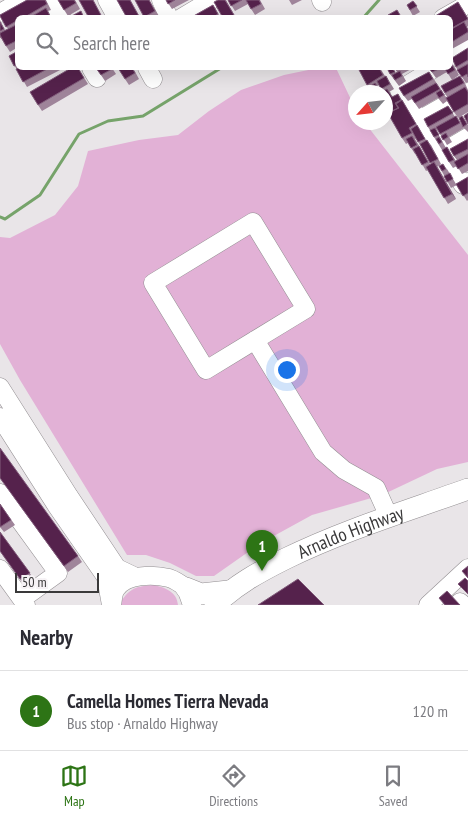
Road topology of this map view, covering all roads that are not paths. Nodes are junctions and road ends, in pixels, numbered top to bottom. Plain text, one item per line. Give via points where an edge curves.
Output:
1 (23, 0) edge
2 (52, 0) edge
3 (107, 0) edge
4 (161, 0) edge
5 (211, 0) edge
6 (468, 5) edge
7 (0, 13) edge
8 (60, 15) edge
9 (115, 15) edge
10 (168, 15) edge
11 (186, 15) edge
12 (449, 15) edge
13 (468, 48) edge
14 (453, 56) edge
15 (386, 70) edge
16 (432, 70) edge
17 (399, 90) junction
18 (468, 92) edge
19 (419, 120) junction
20 (468, 137) edge
21 (441, 153) junction
22 (468, 182) edge
23 (255, 340) junction
24 (0, 387) edge
25 (0, 417) edge
26 (468, 489) edge
27 (0, 493) edge
28 (389, 517) junction
29 (468, 568) edge
30 (0, 569) edge
31 (136, 577) junction
32 (189, 596) edge
33 (222, 598) edge
34 (24, 602) edge
35 (111, 605) edge
36 (428, 605) edge

1 - 7 street
2 - 8 street
3 - 9 street
4 - 10 street
5 - 11 street
6 - 12 street
13 - 14 street
15 - 17 street
16 - 17 street
17 - 19 street
18 - 19 street
19 - 21 street
20 - 21 street
21 - 22 street via 463,185
23 - 23 street via 206,370 153,283 254,222 306,309
23 - 28 street via 323,452 344,470 376,488
24 - 31 street via 117,568
25 - 35 street via 106,577
26 - 28 main road, Arnaldo Highway
27 - 34 street via 58,573
28 - 33 main road, Arnaldo Highway via 298,552 262,570
29 - 36 street
30 - 34 street
31 - 32 street via 170,578
31 - 35 street via 116,590
32 - 33 main road via 201,594

